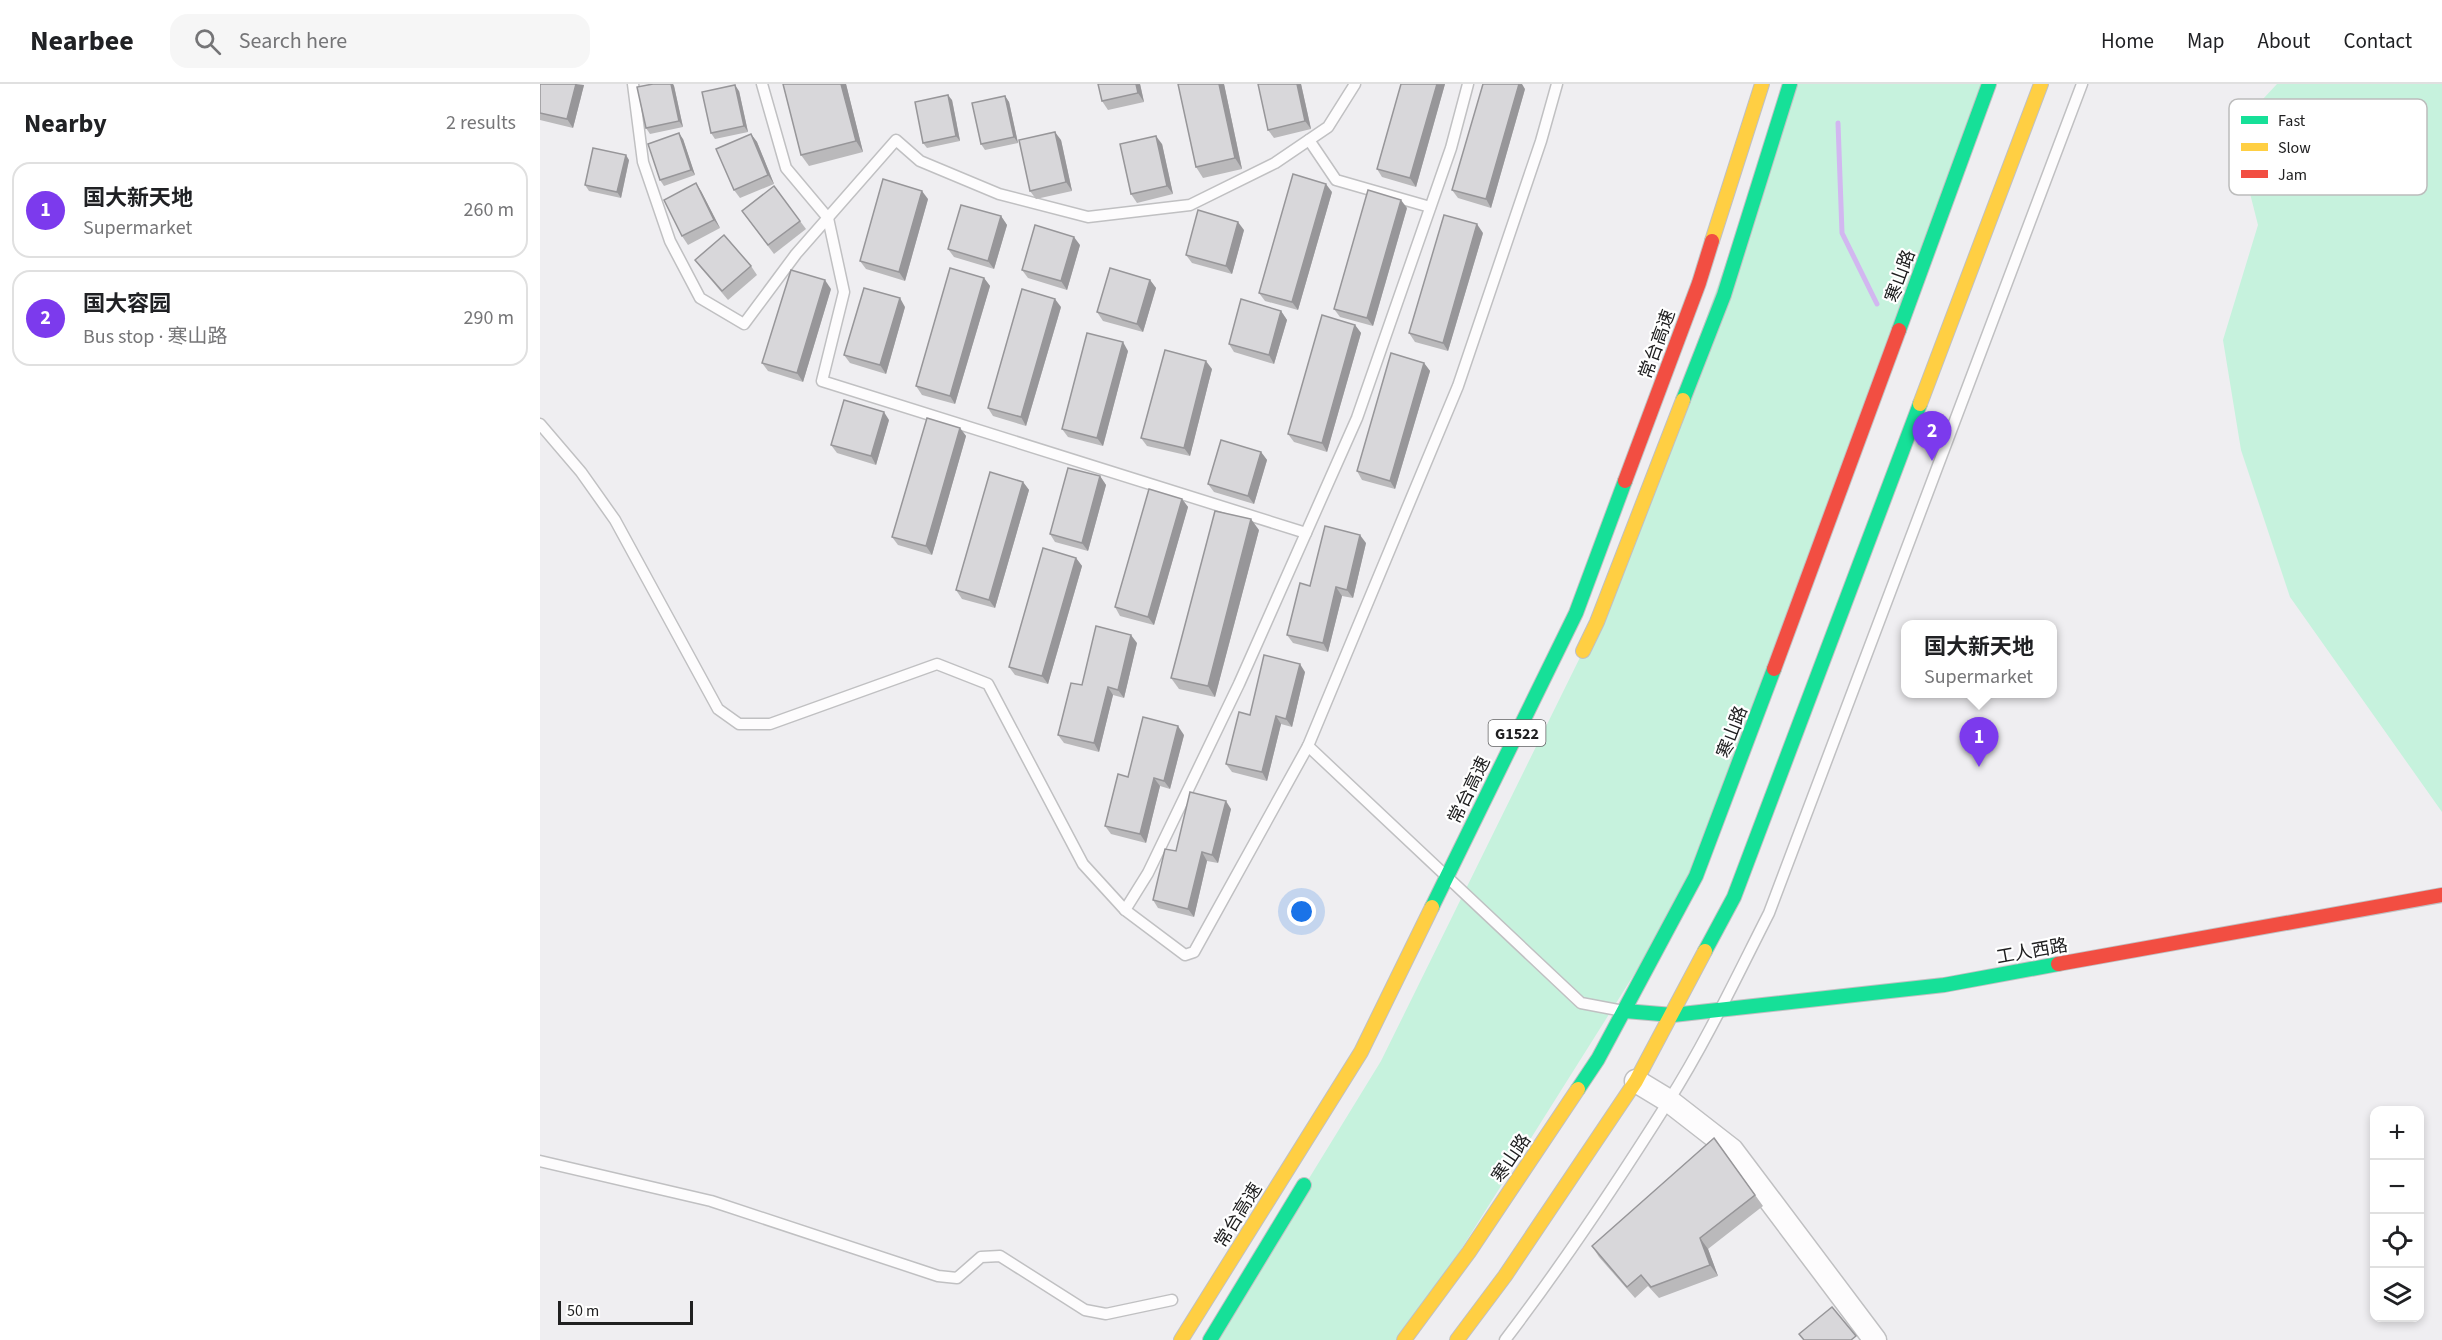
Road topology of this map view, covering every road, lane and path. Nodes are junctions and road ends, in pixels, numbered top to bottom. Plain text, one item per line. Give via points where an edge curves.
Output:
1 (633, 84) edge
2 (762, 84) edge
3 (1355, 84) edge
4 (1468, 84) edge
5 (1557, 84) edge
6 (1762, 84) edge
7 (1791, 84) edge
8 (1989, 84) edge
9 (2041, 84) edge
10 (2082, 84) edge
11 (1309, 140) junction
12 (1430, 207) junction
13 (828, 218) junction
14 (540, 424) edge
15 (1306, 533) junction
16 (1576, 665) dead end
17 (1308, 746) junction
18 (1470, 879) dead end
19 (2442, 895) edge
20 (1460, 901) dead end
21 (1125, 910) junction
22 (1720, 1010) junction
23 (1625, 1011) junction
24 (1673, 1016) junction
25 (1636, 1081) junction
26 (1669, 1101) junction
27 (540, 1161) edge
28 (1314, 1171) dead end
29 (1172, 1300) dead end
30 (1181, 1340) edge
31 (1210, 1340) edge
32 (1404, 1340) edge
33 (1457, 1340) edge
34 (1505, 1340) edge
35 (1875, 1340) edge

1 - 13 lane via 643,162 670,241 700,298 744,324
2 - 13 lane via 786,168
3 - 11 lane via 1328,127
4 - 12 lane
5 - 17 lane via 1458,386
6 - 30 main road, 常台高速 / G1522 via 1699,283 1576,613 1361,1052
7 - 16 main road via 1724,295 1597,622
8 - 23 main road, 寒山路 via 1818,556 1696,876
9 - 24 main road via 1734,897
10 - 22 lane via 1770,913
11 - 12 lane via 1336,180
11 - 13 lane via 1275,163 1190,205 1088,216 999,195 920,161 896,140
12 - 15 lane via 1357,418
13 - 15 lane via 844,292 822,381
14 - 21 lane via 615,520 718,710 739,724 770,724 938,664 988,684 1083,864
15 - 21 lane via 1239,684 1148,873
17 - 21 lane via 1194,952 1185,956
17 - 23 lane via 1581,1003
18 - 20 main road
19 - 22 main road, 工人西路 via 1944,985
22 - 24 main road, 工人西路
22 - 26 lane
23 - 24 main road, 工人西路
23 - 32 main road, 寒山路 via 1598,1059 1469,1252
24 - 25 main road
25 - 26 street
25 - 33 main road via 1505,1276
26 - 34 lane
26 - 35 street via 1732,1150
27 - 29 lane via 711,1201 938,1276 957,1278 981,1257 999,1256 1085,1310 1106,1314
28 - 31 main road

